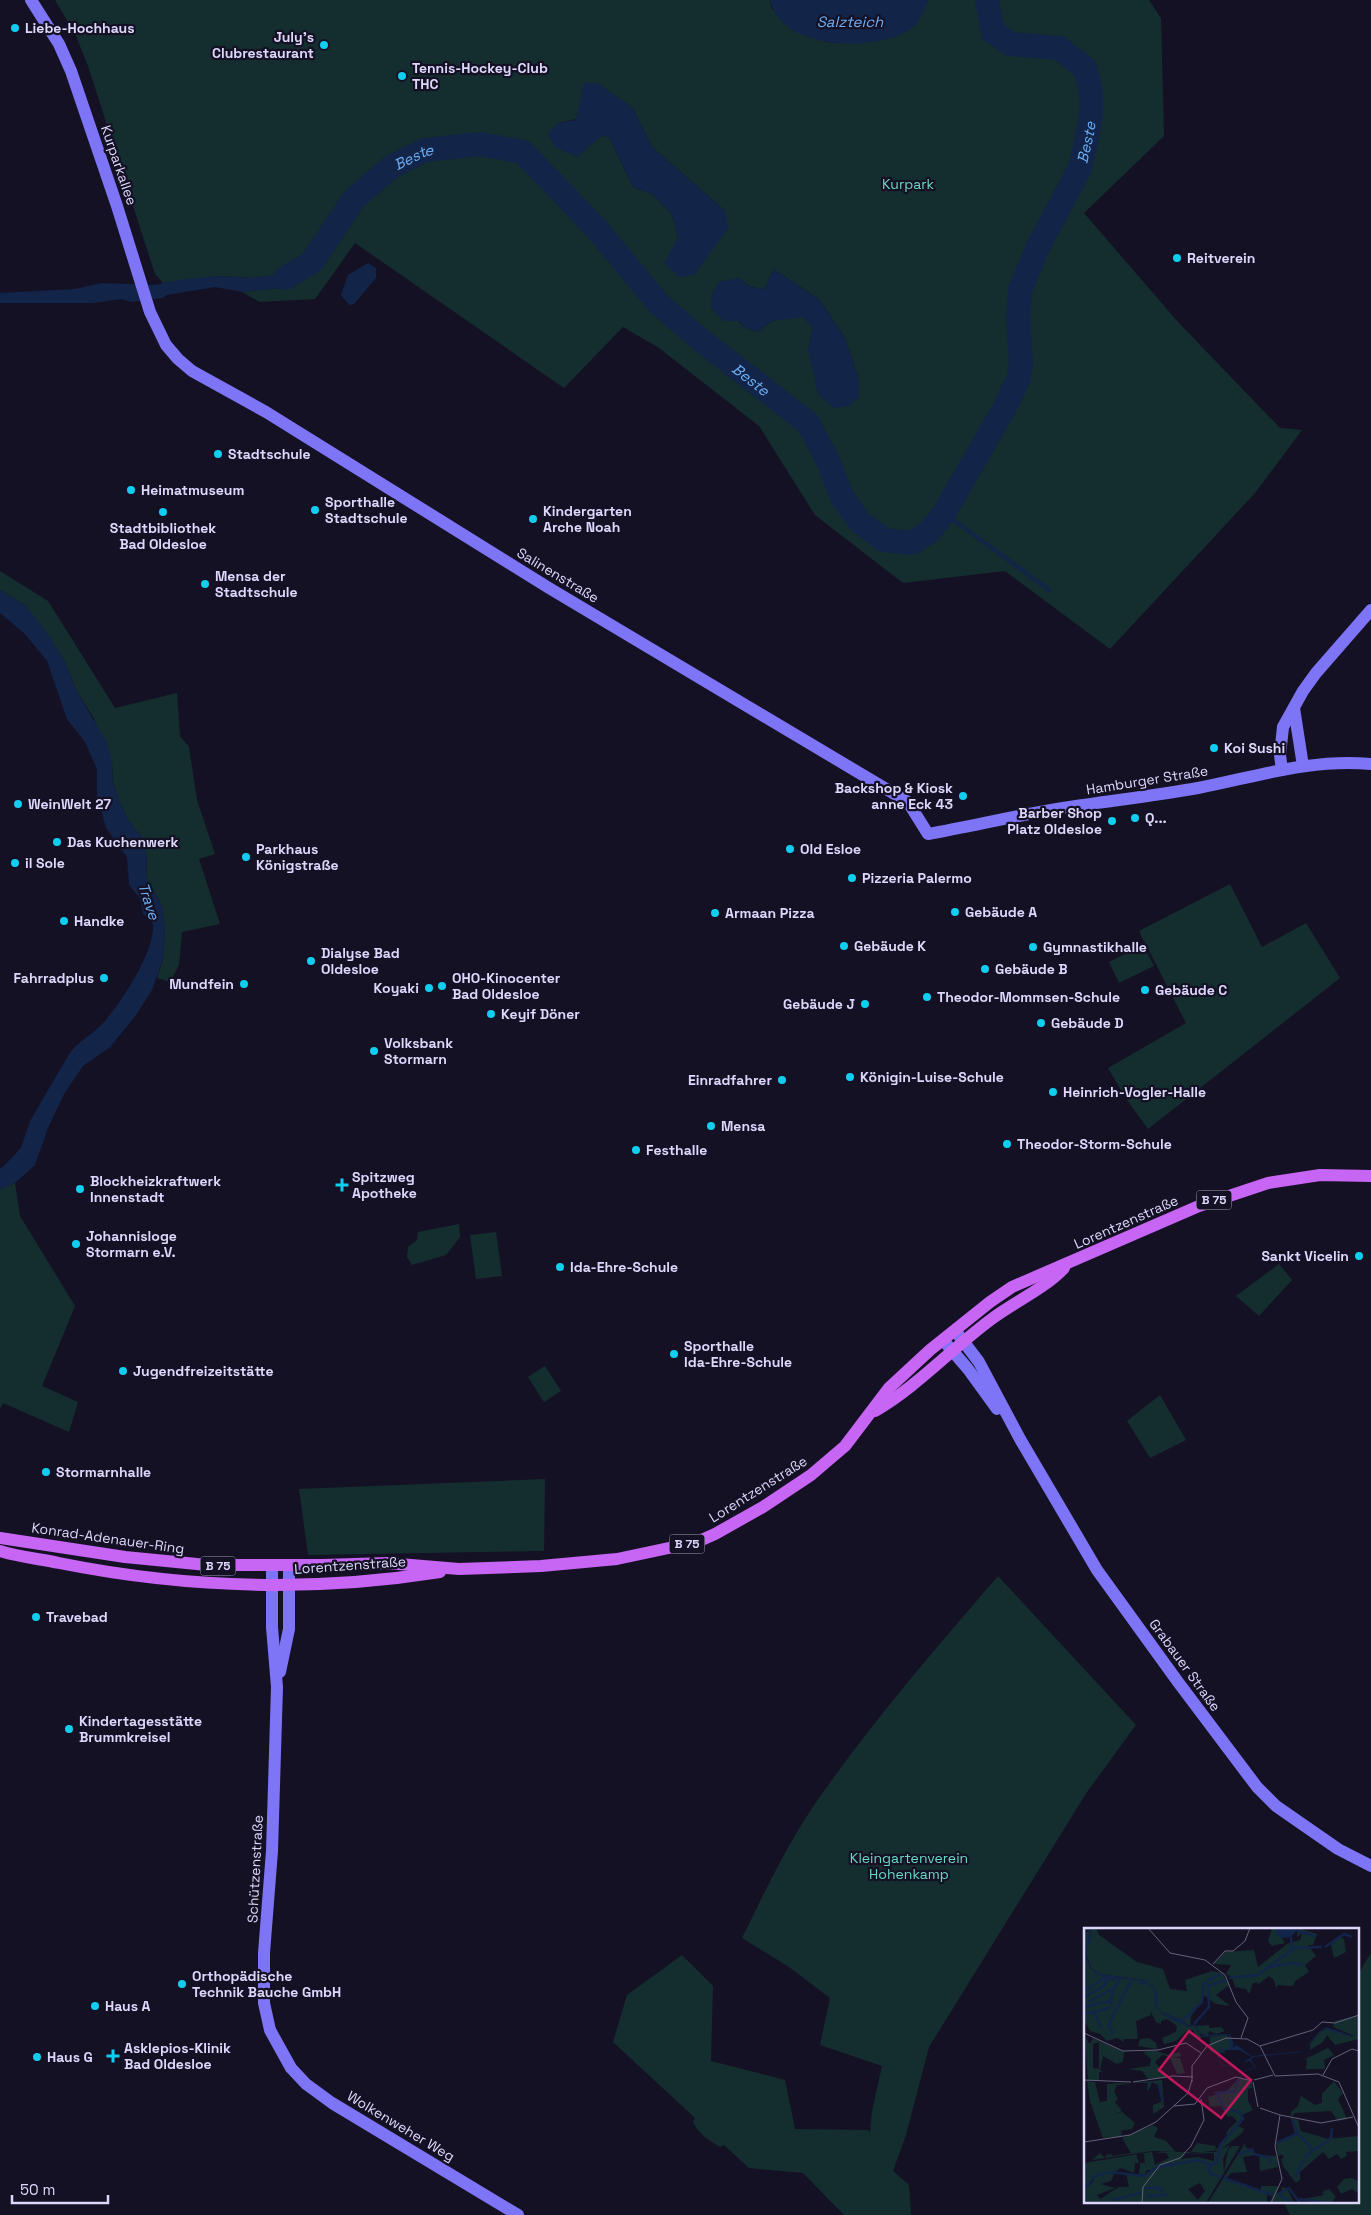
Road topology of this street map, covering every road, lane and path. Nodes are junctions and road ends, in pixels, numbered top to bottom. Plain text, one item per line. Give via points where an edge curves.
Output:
1 (31, 0) edge
2 (166, 345) joint
3 (1371, 610) edge
4 (1294, 708) junction
5 (1371, 764) edge
6 (1303, 766) junction
7 (1282, 770) junction
8 (928, 834) joint
9 (1371, 1176) edge
10 (1068, 1264) junction
11 (955, 1331) junction
12 (943, 1340) junction
13 (964, 1342) junction
14 (952, 1351) junction
15 (871, 1413) junction
16 (1020, 1439) junction
17 (0, 1538) edge
18 (0, 1551) edge
19 (272, 1566) junction
20 (289, 1566) junction
21 (459, 1569) junction
22 (290, 1584) junction
23 (272, 1585) junction
24 (277, 1687) junction
25 (1371, 1866) edge
26 (280, 2050) joint
27 (518, 2215) edge

1 - 2 street, Kurparkallee via 72,71 150,312
2 - 8 street, Salinenstraße via 192,371 266,412 549,588 908,802
3 - 4 street via 1316,673
4 - 6 street
4 - 7 street via 1283,727
5 - 6 street, Hamburger Straße
6 - 7 street, Hamburger Straße
7 - 8 street, Hamburger Straße via 1143,798 1061,809
9 - 10 main road, Lorentzenstraße / B 75 via 1320,1175 1268,1183 1199,1206
10 - 11 main road, Lorentzenstraße / B 75 via 1012,1287
10 - 13 main road, Lorentzenstraße / B 75 via 1050,1283 991,1319
11 - 12 main road, Lorentzenstraße / B 75
11 - 13 street, Grabauer Straße
12 - 14 street, Grabauer Straße
12 - 15 main road, Lorentzenstraße / B 75 via 889,1388
13 - 14 main road, Lorentzenstraße / B 75
13 - 16 street, Grabauer Straße via 979,1362
14 - 15 main road, Lorentzenstraße / B 75 via 898,1397
14 - 16 street, Grabauer Straße
15 - 21 main road, Lorentzenstraße / B 75 via 845,1446 812,1475 763,1507 697,1542 617,1559
16 - 25 street, Grabauer Straße via 1097,1570 1257,1787 1276,1806 1338,1849
17 - 19 main road, Konrad-Adenauer-Ring / B 75 via 164,1562
18 - 23 main road, B 75 via 127,1575
19 - 20 main road, Lorentzenstraße / B 75
19 - 23 street, Schützenstraße
20 - 21 main road, Lorentzenstraße / B 75 via 387,1563
20 - 22 street, Schützenstraße
21 - 22 main road, Lorentzenstraße / B 75 via 388,1580
22 - 23 main road, Lorentzenstraße / B 75
22 - 24 street, Schützenstraße via 289,1629
23 - 24 street, Schützenstraße
24 - 26 street, Schützenstraße via 272,1851 263,1991 270,2030
26 - 27 street, Wolkenweher Weg via 306,2084 332,2103

